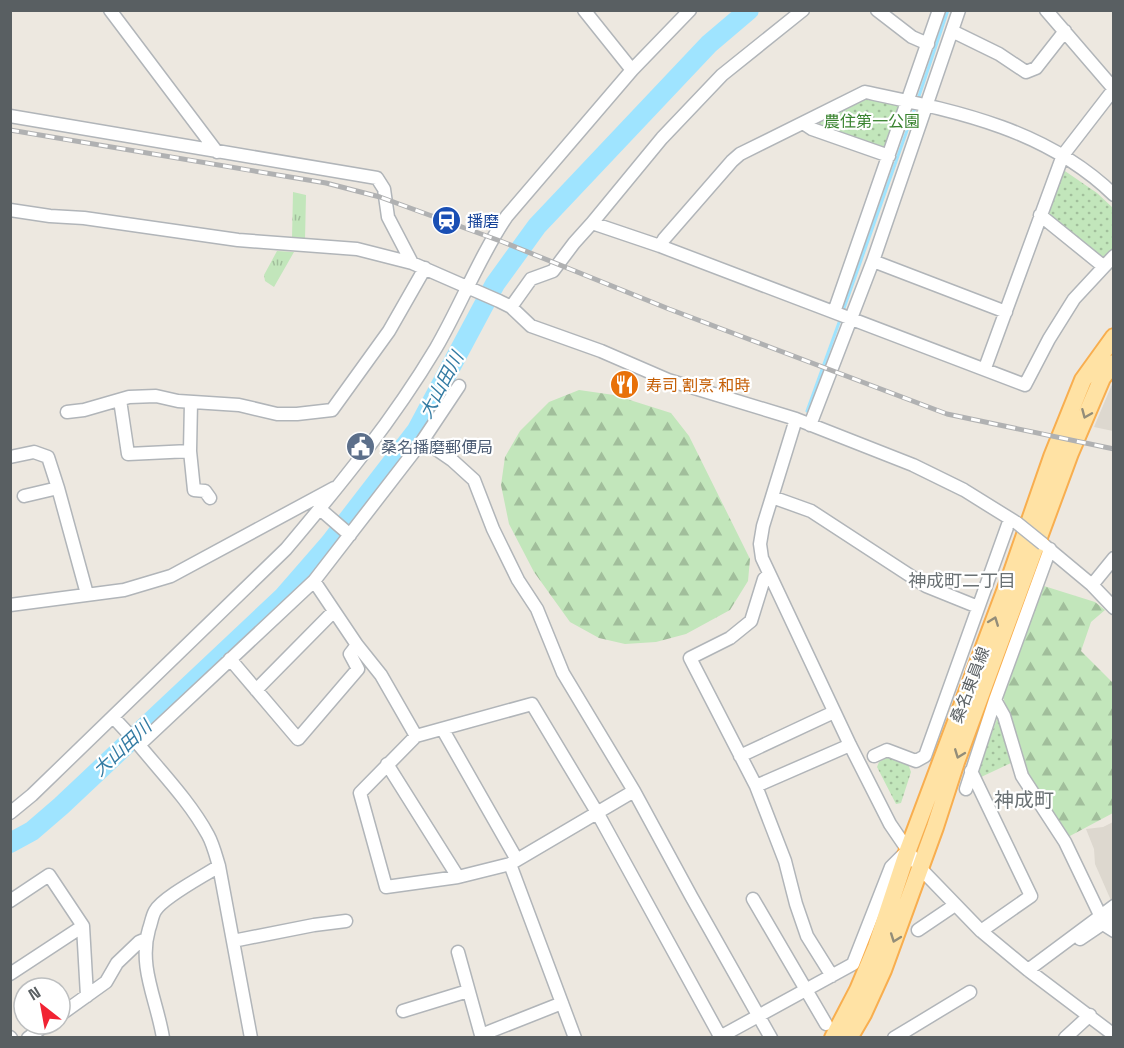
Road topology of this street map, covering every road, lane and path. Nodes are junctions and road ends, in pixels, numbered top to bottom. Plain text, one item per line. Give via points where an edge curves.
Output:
1 (110, 10) edge
2 (585, 10) edge
3 (690, 10) edge
4 (803, 10) edge
5 (877, 10) edge
6 (939, 10) edge
7 (959, 10) edge
8 (1046, 10) edge
9 (952, 31) junction
10 (1065, 31) junction
11 (928, 44) junction
12 (632, 70) junction
13 (917, 104) junction
14 (10, 116) edge
15 (803, 123) junction
16 (217, 152) junction
17 (1063, 155) junction
18 (889, 156) junction
19 (1113, 195) edge
20 (10, 210) edge
21 (1040, 215) junction
22 (592, 223) junction
23 (660, 246) junction
24 (1113, 256) edge
25 (873, 261) junction
26 (412, 262) junction
27 (1103, 266) junction
28 (425, 268) junction
29 (470, 288) junction
30 (511, 307) junction
31 (1006, 312) junction
32 (842, 315) junction
33 (1113, 338) edge
34 (1113, 363) edge
35 (985, 368) junction
36 (459, 386) dead end
37 (120, 400) junction
38 (191, 402) junction
39 (66, 412) dead end
40 (796, 419) junction
41 (810, 424) junction
42 (423, 440) junction
43 (190, 451) junction
44 (10, 457) edge
45 (337, 486) junction
46 (58, 488) junction
47 (24, 496) dead end
48 (772, 497) junction
49 (210, 498) dead end
50 (322, 512) junction
51 (1014, 521) junction
52 (348, 534) junction
53 (1046, 547) junction
54 (1113, 558) edge
55 (769, 574) junction
56 (314, 580) junction
57 (1092, 585) junction
58 (87, 594) junction
59 (10, 605) edge
60 (978, 607) junction
61 (1113, 608) edge
62 (334, 611) junction
63 (357, 645) junction
64 (230, 659) junction
65 (256, 690) junction
66 (995, 700) junction
67 (834, 712) junction
68 (115, 719) junction
69 (443, 730) junction
70 (416, 736) junction
71 (137, 743) junction
72 (850, 745) junction
73 (740, 756) junction
74 (874, 756) dead end
75 (387, 764) junction
76 (971, 771) junction
77 (756, 786) junction
78 (966, 789) dead end
79 (634, 791) junction
80 (10, 813) edge
81 (598, 814) junction
82 (908, 850) junction
83 (513, 862) junction
84 (219, 866) junction
85 (920, 868) junction
86 (458, 877) junction
87 (753, 898) dead end
88 (10, 901) edge
89 (955, 905) junction
90 (1113, 906) edge
91 (346, 921) dead end
92 (1107, 922) edge
93 (83, 926) junction
94 (918, 930) dead end
95 (981, 931) junction
96 (146, 939) junction
97 (233, 941) junction
98 (458, 952) dead end
99 (1029, 971) junction
100 (10, 974) edge
101 (832, 976) junction
102 (806, 990) junction
103 (468, 991) junction
104 (970, 992) dead end
105 (87, 996) junction
106 (562, 1003) junction
107 (72, 1007) edge
108 (403, 1011) dead end
109 (1090, 1015) junction
110 (758, 1016) junction
111 (830, 1031) edge
112 (1110, 1034) edge
113 (159, 1035) edge
114 (481, 1036) edge
115 (720, 1037) edge
116 (251, 1038) edge
117 (575, 1038) edge
118 (771, 1038) edge
119 (849, 1038) edge
120 (894, 1038) edge
121 (1065, 1038) edge

1 - 16 street
2 - 12 street
3 - 12 street
4 - 22 street via 722,75 662,138
5 - 11 street via 912,37
6 - 11 street
7 - 9 street
8 - 10 street
9 - 10 street via 1026,72 1036,68
9 - 13 street
10 - 17 street via 1113,89
11 - 13 street
12 - 29 street via 507,216 492,238
13 - 15 street via 865,92
13 - 17 street via 1006,127
13 - 18 street
13 - 25 street
14 - 16 street
15 - 18 street
15 - 23 street via 732,161
16 - 26 street via 377,178 384,189 388,217
17 - 19 street
17 - 21 street
18 - 32 street
20 - 26 street via 238,240 357,249
21 - 27 street
21 - 31 street
22 - 23 street
22 - 30 street via 553,271 531,279
23 - 32 street
24 - 27 street
25 - 31 street
25 - 32 street
26 - 28 street
27 - 35 street via 1074,299 1025,385
28 - 29 street
28 - 38 street via 389,331 332,410 276,414 239,405
29 - 30 street
29 - 45 street via 400,406
30 - 40 street via 531,326 668,380
31 - 35 street
32 - 35 street
32 - 41 street
82 -> 33 main road, 桑名東員線 via 1052,457 1083,380
34 -> 85 main road, 桑名東員線 via 1102,378 1070,453
36 - 42 street
37 - 38 street via 156,396
37 - 39 street
37 - 43 street via 128,454
38 - 43 street
40 - 41 street
40 - 48 street
41 - 51 street via 914,465
42 - 52 street
42 - 79 street via 474,480 518,580 537,609 563,673
43 - 49 street via 194,490 205,491
44 - 46 street via 34,452 48,457
45 - 50 street
45 - 58 street via 171,576 124,590
46 - 47 street
46 - 58 street
48 - 55 street via 760,544
48 - 60 street via 811,511 926,586
50 - 52 street
50 - 68 street
51 - 53 street, bridge
51 - 60 street
52 - 56 street
53 - 57 street
53 - 66 street
54 - 57 street
55 - 67 street
55 - 73 street via 751,621 730,638 690,658
56 - 62 street
56 - 64 street
57 - 61 street
58 - 59 street
60 - 74 street via 925,756 916,761 887,750
62 - 63 street
62 - 65 street
63 - 65 street via 350,654 358,669 298,739
63 - 70 street via 381,675
64 - 65 street
64 - 71 street
66 - 76 street
66 - 92 street via 1004,716 1022,776 1065,842
67 - 72 street
67 - 73 street
68 - 71 street
68 - 80 street
69 - 70 street
69 - 81 street via 532,704
69 - 83 street
70 - 75 street
71 - 84 street via 208,835
72 - 77 street
72 - 82 street via 890,824
73 - 77 street
75 - 86 street
75 - 86 street via 360,793 386,887
76 - 78 street
76 - 95 street via 1031,896
77 - 101 street via 785,861 807,936
79 - 81 street
79 - 110 street
81 - 83 street
81 - 115 street
82 - 85 street
82 - 101 street via 891,867 853,964
82 - 111 main road, 桑名東員線 via 863,979
83 - 86 street
83 - 106 street
84 - 96 street via 163,902 154,912
84 - 97 street
85 - 89 street
85 -> 119 main road, 桑名東員線 via 883,970
87 - 102 street
88 - 93 street via 49,875
89 - 94 street
89 - 95 street
90 - 92 street
91 - 97 street
92 - 99 street
93 - 100 street
93 - 105 street
95 - 99 street
96 - 105 street via 117,963 106,982
96 - 113 street via 147,978
97 - 116 street
98 - 103 street
99 - 109 street
101 - 102 street
102 - 110 street
102 - 111 street
103 - 108 street
103 - 114 street
104 - 120 street
105 - 107 street
106 - 114 street
106 - 117 street
109 - 112 street
109 - 121 street
110 - 115 street
110 - 118 street

